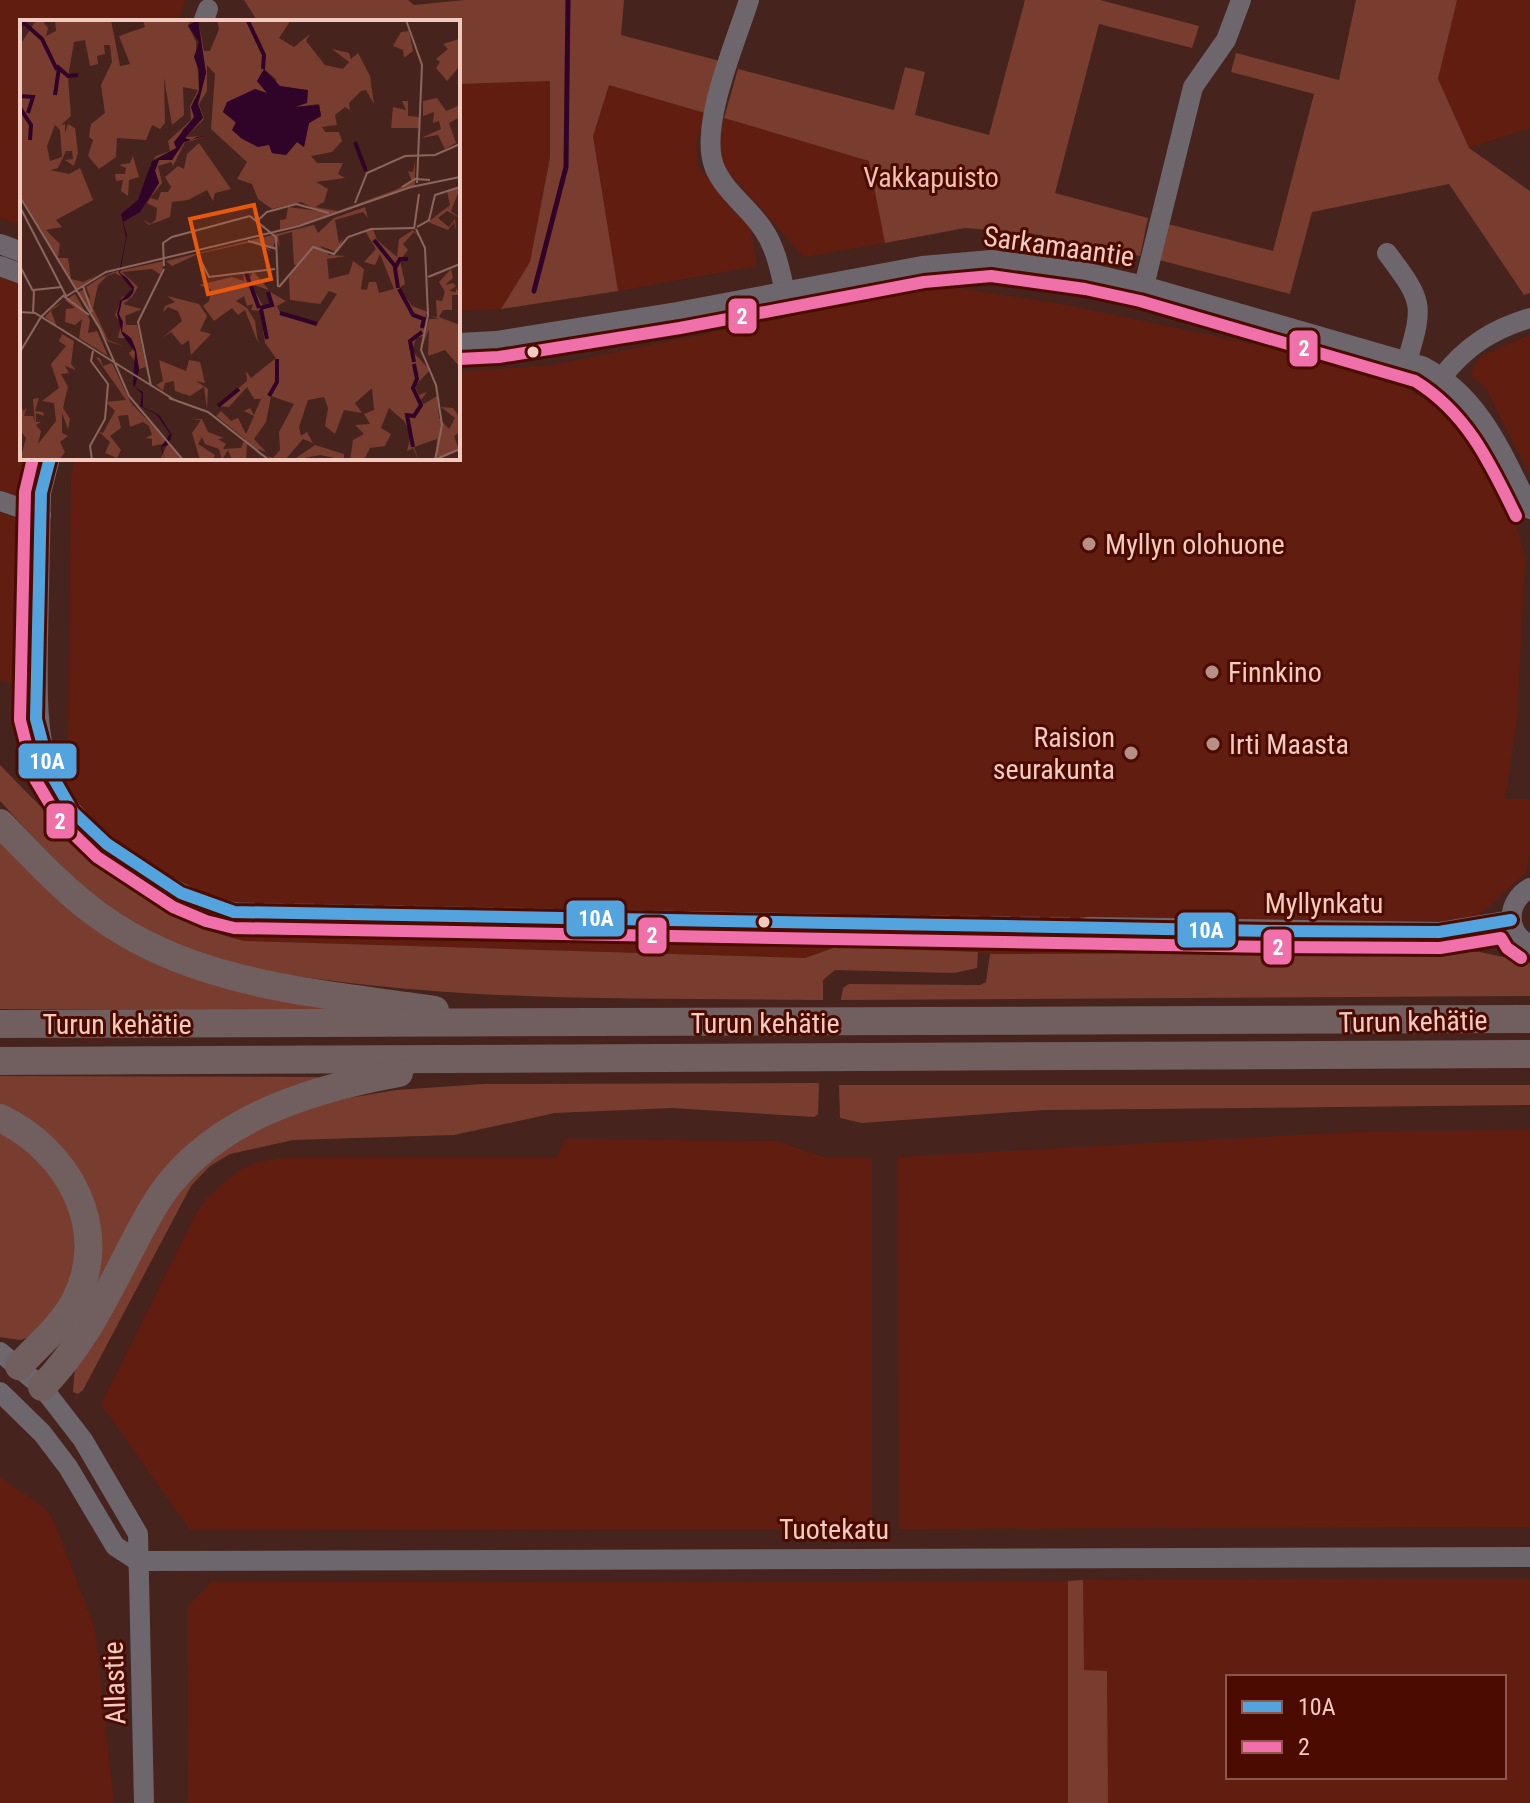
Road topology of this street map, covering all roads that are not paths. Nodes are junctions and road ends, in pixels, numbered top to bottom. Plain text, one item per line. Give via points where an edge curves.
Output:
1 (749, 0) edge
2 (1241, 0) edge
3 (0, 244) edge
4 (20, 251) edge
5 (1387, 253) dead end
6 (0, 266) edge
7 (20, 273) edge
8 (1144, 286) junction
9 (785, 292) junction
10 (1530, 318) edge
11 (460, 343) edge
12 (1407, 361) junction
13 (1442, 377) junction
14 (49, 460) edge
15 (0, 501) edge
16 (1530, 509) edge
17 (41, 515) junction
18 (0, 823) edge
19 (1530, 888) edge
20 (234, 912) tunnel mouth
21 (1511, 920) junction
22 (691, 921) tunnel mouth
23 (840, 924) tunnel mouth
24 (1088, 927) tunnel mouth
25 (1530, 945) edge
26 (1530, 1019) edge
27 (0, 1024) edge
28 (531, 1024) junction
29 (1530, 1054) edge
30 (475, 1060) junction
31 (0, 1061) edge
32 (0, 1118) edge
33 (9, 1359) edge
34 (42, 1387) junction
35 (4, 1402) edge
36 (1530, 1557) edge
37 (138, 1561) junction
38 (144, 1803) edge

1 - 9 street via 713,119 711,152 720,177 774,248
2 - 8 street via 1226,40 1193,87
3 - 4 street
5 - 12 street via 1415,291 1420,307
6 - 7 street
8 - 9 street, Sarkamaantie via 991,260 922,266
8 - 12 street, Sarkamaantie
9 - 11 street, Sarkamaantie
10 - 13 street via 1479,339
12 - 13 street, Sarkamaantie
13 - 16 street via 1489,426
14 - 17 street
15 - 17 street
17 - 20 street via 36,719 48,772 74,816 116,853 195,902
18 - 28 highway via 96,914 197,966 295,988
19 - 21 street via 1515,901
21 - 24 street, Myllynkatu via 1439,932
21 - 25 street via 1518,937
22 - 23 street
26 - 28 highway, Turun kehätie
27 - 28 highway, Turun kehätie
29 - 30 highway, Turun kehätie
30 - 31 highway, Turun kehätie
30 - 34 highway via 314,1091 215,1141 194,1157 152,1207 78,1346
32 - 33 highway via 31,1136 68,1173 87,1233 87,1266 75,1300 57,1328
33 - 34 street, Allastie
33 - 35 street
34 - 35 street
34 - 37 street, Allastie via 117,1495 138,1534
35 - 37 street via 42,1433 115,1546
36 - 37 street, Tuotekatu
37 - 38 street, Allastie

